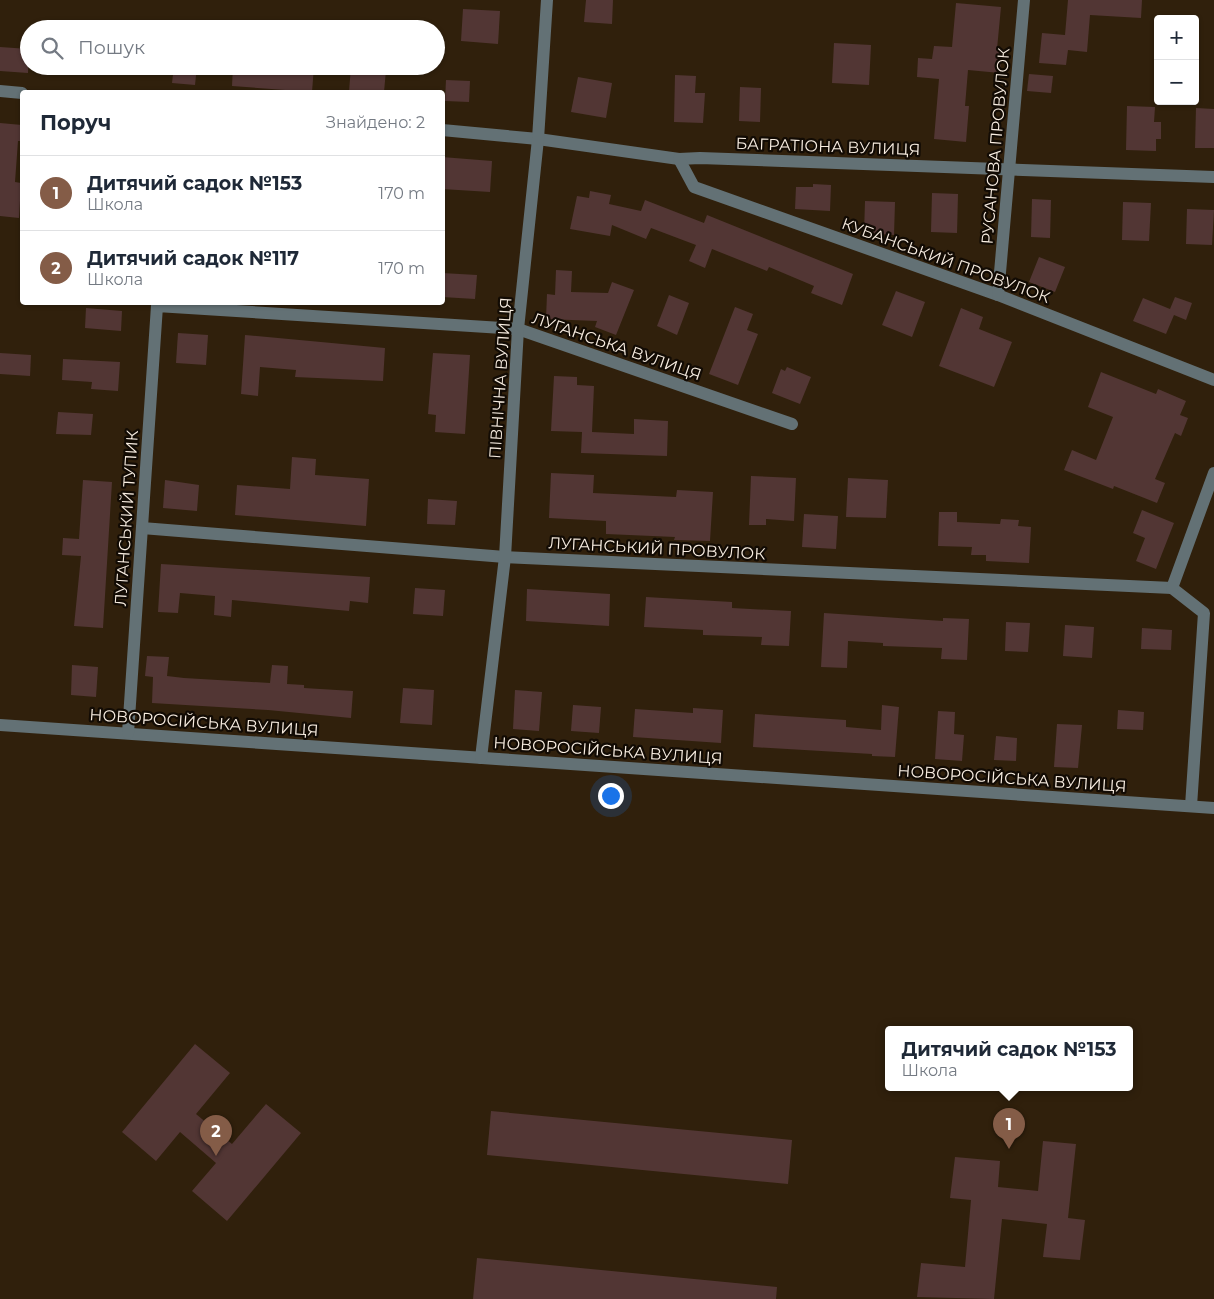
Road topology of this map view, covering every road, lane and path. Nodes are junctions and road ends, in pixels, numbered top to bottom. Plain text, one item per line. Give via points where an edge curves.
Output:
1 (547, 0) edge
2 (1024, 0) edge
3 (0, 91) edge
4 (20, 93) edge
5 (445, 130) edge
6 (538, 139) junction
7 (679, 159) junction
8 (1010, 170) junction
9 (1214, 177) edge
10 (998, 295) junction
11 (157, 306) joint
12 (518, 329) junction
13 (1214, 380) edge
14 (792, 424) dead end
15 (1214, 473) edge
16 (142, 528) junction
17 (504, 557) junction
18 (1172, 588) junction
19 (0, 725) edge
20 (128, 734) junction
21 (481, 758) junction
22 (1191, 806) junction
23 (1214, 808) edge

1 - 6 street, ПІВНІЧНА ВУЛИЦЯ
2 - 8 street, РУСАНОВА ПРОВУЛОК
3 - 4 street
5 - 6 street, БАГРАТІОНА ВУЛИЦЯ
6 - 7 street, БАГРАТІОНА ВУЛИЦЯ
6 - 12 street, ПІВНІЧНА ВУЛИЦЯ
7 - 8 street, БАГРАТІОНА ВУЛИЦЯ
7 - 10 street, КУБАНСЬКИЙ ПРОВУЛОК via 694,187
8 - 9 street, БАГРАТІОНА ВУЛИЦЯ
8 - 10 street, РУСАНОВА ПРОВУЛОК
10 - 13 street, КУБАНСЬКИЙ ПРОВУЛОК
11 - 12 street, ЛУГАНСЬКА ВУЛИЦЯ
11 - 16 street, ЛУГАНСЬКИЙ ТУПИК
12 - 14 street, ЛУГАНСЬКА ВУЛИЦЯ
12 - 17 street, ПІВНІЧНА ВУЛИЦЯ
15 - 18 street
16 - 17 street, ЛУГАНСЬКИЙ ПРОВУЛОК
16 - 20 street, ЛУГАНСЬКИЙ ТУПИК
17 - 18 street, ЛУГАНСЬКИЙ ПРОВУЛОК
17 - 21 street, ПІВНІЧНА ВУЛИЦЯ
18 - 22 street via 1204,613
19 - 20 street, НОВОРОСІЙСЬКА ВУЛИЦЯ
20 - 21 street, НОВОРОСІЙСЬКА ВУЛИЦЯ
21 - 22 street, НОВОРОСІЙСЬКА ВУЛИЦЯ
22 - 23 street, НОВОРОСІЙСЬКА ВУЛИЦЯ

